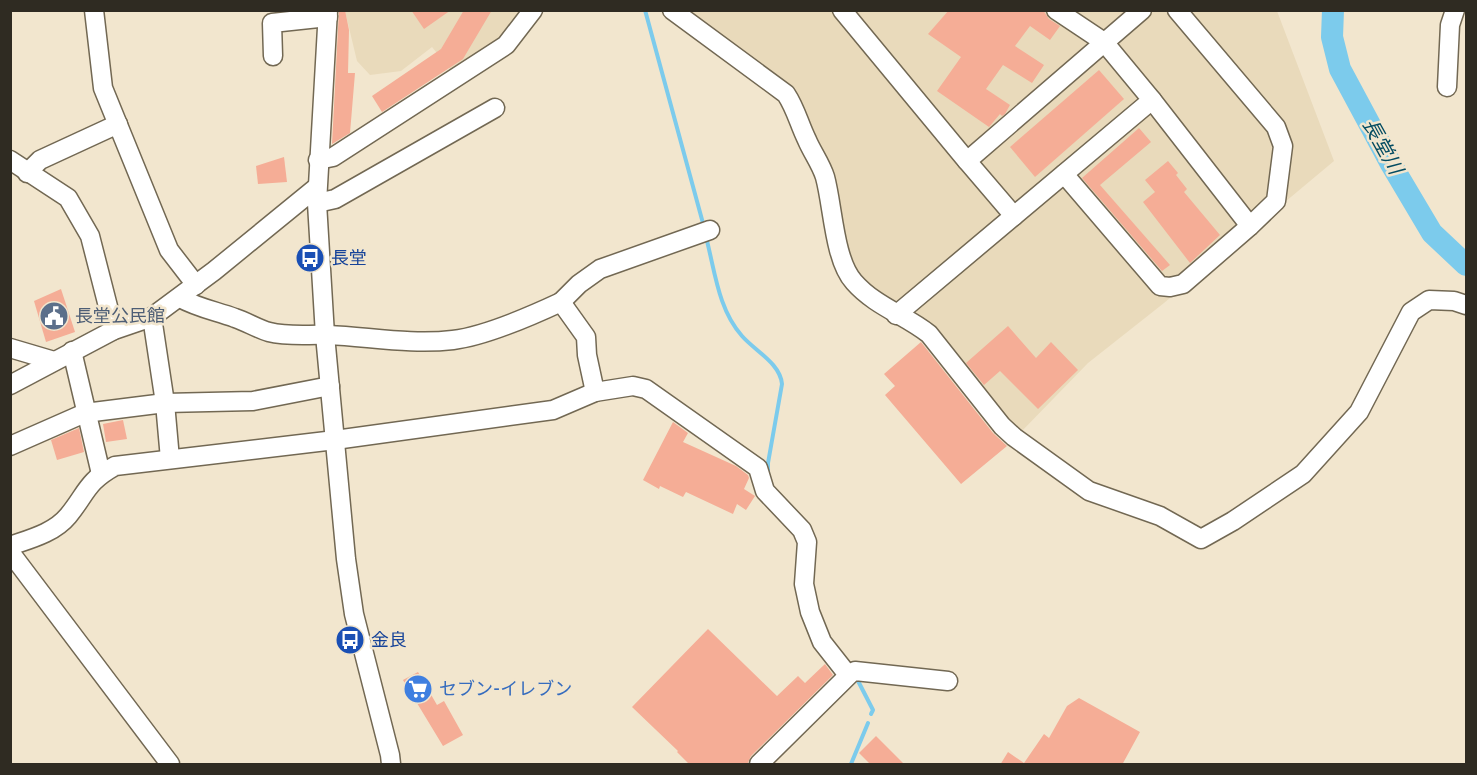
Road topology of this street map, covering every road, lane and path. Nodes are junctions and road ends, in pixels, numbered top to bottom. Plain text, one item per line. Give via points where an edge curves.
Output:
1 (94, 10) edge
2 (533, 10) edge
3 (672, 10) edge
4 (842, 10) edge
5 (1056, 10) edge
6 (1142, 10) edge
7 (1177, 10) edge
8 (1455, 10) edge
9 (328, 14) edge
10 (1104, 42) junction
11 (273, 56) dead end
12 (1447, 87) dead end
13 (1152, 100) junction
14 (495, 108) dead end
15 (118, 124) junction
16 (10, 160) edge
17 (318, 160) junction
18 (967, 160) junction
19 (27, 173) junction
20 (1064, 174) junction
21 (317, 195) junction
22 (1014, 216) junction
23 (1250, 226) junction
24 (703, 233) dead end
25 (196, 285) junction
26 (180, 298) junction
27 (561, 302) junction
28 (1467, 305) edge
29 (896, 315) junction
30 (152, 317) junction
31 (114, 330) junction
32 (325, 335) junction
33 (10, 348) edge
34 (72, 351) junction
35 (54, 361) junction
36 (10, 386) edge
37 (330, 386) junction
38 (595, 392) junction
39 (165, 403) junction
40 (85, 413) junction
41 (335, 440) junction
42 (10, 446) edge
43 (170, 459) junction
44 (101, 474) junction
45 (10, 546) edge
46 (10, 552) edge
47 (851, 673) junction
48 (948, 681) dead end
49 (170, 765) edge
50 (391, 765) edge
51 (759, 765) edge

1 - 15 street via 103,88
2 - 17 street via 506,45 333,157
3 - 29 street via 786,94 825,175 842,261 852,280 869,298
4 - 18 street
5 - 10 street
6 - 10 street
7 - 23 street via 1276,127 1283,146 1276,201
8 - 12 street via 1450,25
9 - 11 street via 272,22
9 - 17 street
10 - 13 street
10 - 18 street
13 - 20 street
13 - 23 street
14 - 21 street via 335,199
15 - 19 street via 40,160
15 - 25 street via 169,250
16 - 19 street
17 - 21 street
18 - 22 street
19 - 31 street via 68,198 90,236
20 - 22 street
20 - 23 street via 1160,286 1183,284
21 - 25 street
21 - 32 street
22 - 29 street
24 - 27 street via 600,269
25 - 26 street
26 - 30 street
26 - 32 street via 269,332
27 - 32 street via 524,319 454,340
27 - 38 street via 586,337
28 - 29 street via 1429,300 1411,312 1359,412 1303,474 1201,539 1160,516 1089,490 1014,436 929,334
30 - 31 street
30 - 39 street
31 - 34 street
32 - 37 street
33 - 35 street
34 - 35 street
34 - 40 street
35 - 36 street
37 - 39 street via 253,401
37 - 41 street
38 - 41 street via 553,410
38 - 47 street via 633,386 646,389 758,468 765,491 802,530 807,542 804,584 810,612 822,642
39 - 40 street
39 - 43 street
40 - 42 street
40 - 44 street
41 - 43 street
41 - 50 street via 354,614
43 - 44 street via 115,466
44 - 45 street via 87,486 67,518 50,531
46 - 49 street
47 - 48 street
47 - 51 street

